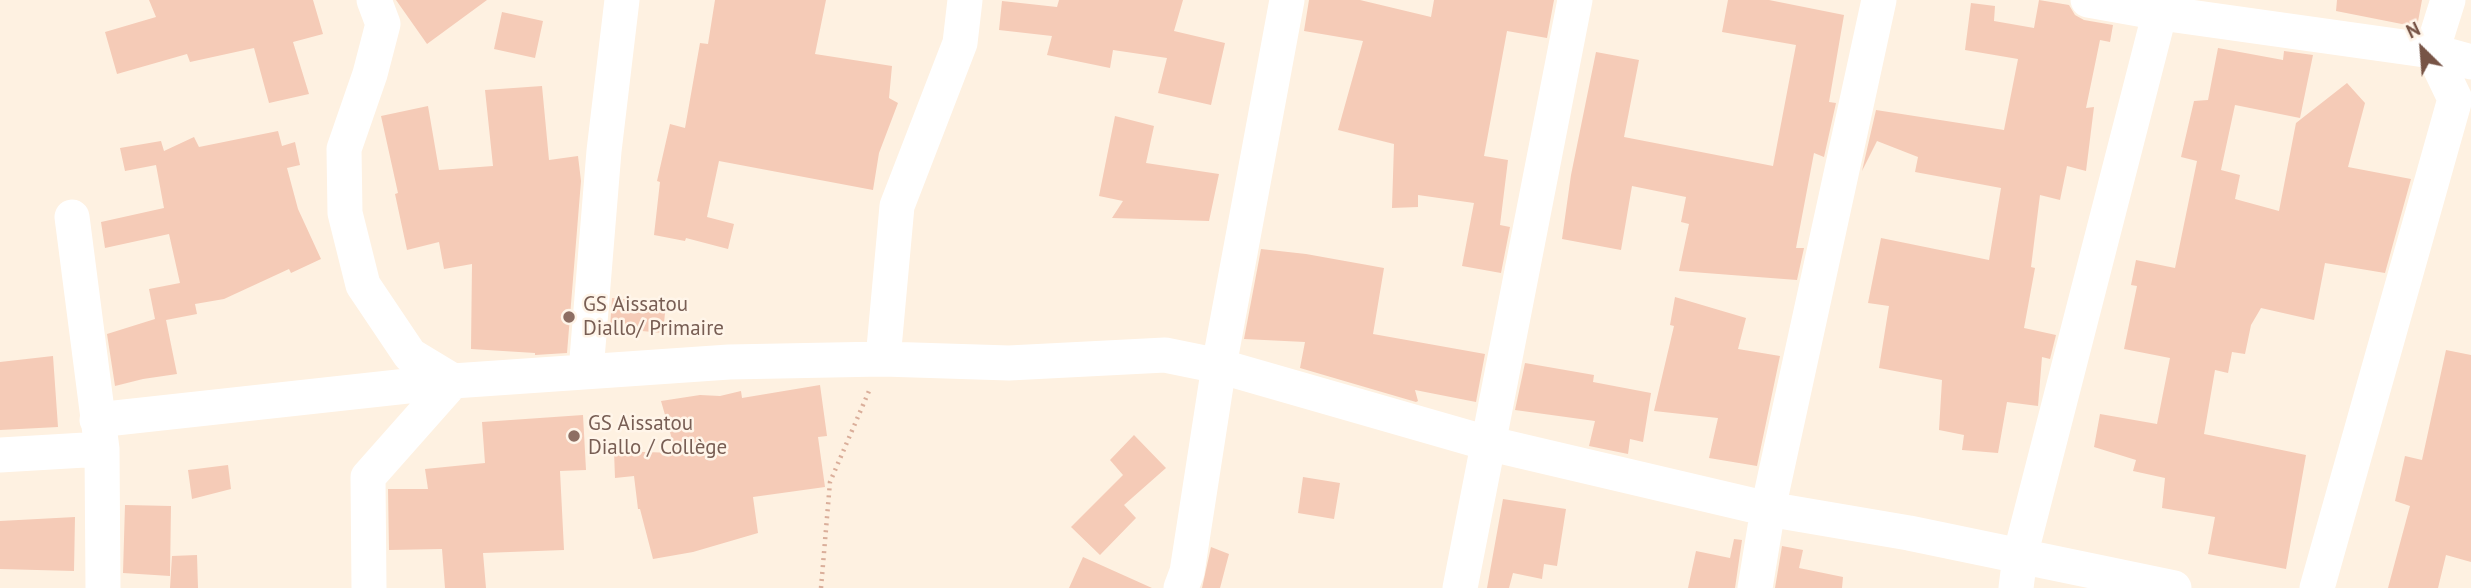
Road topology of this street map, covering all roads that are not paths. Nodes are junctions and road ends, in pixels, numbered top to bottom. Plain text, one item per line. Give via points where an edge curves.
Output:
1 (374, 0) edge
2 (622, 0) edge
3 (965, 0) edge
4 (1287, 0) edge
5 (1575, 0) edge
6 (1878, 0) edge
7 (2088, 0) edge
8 (2448, 0) edge
9 (2162, 6) edge
10 (2432, 51) junction
11 (2471, 62) edge
12 (72, 217) dead end
13 (883, 359) junction
14 (1219, 366) junction
15 (586, 372) junction
16 (453, 381) junction
17 (100, 435) junction
18 (1488, 443) junction
19 (0, 455) edge
20 (1768, 509) junction
21 (2018, 572) edge
22 (103, 588) edge
23 (369, 588) edge
24 (1181, 588) edge
25 (1460, 588) edge
26 (1755, 588) edge
27 (2174, 588) edge
28 (2318, 588) edge

1 - 16 street via 383,24 344,149 345,214 363,285 410,355
2 - 15 street
3 - 13 street via 960,43 897,206
4 - 14 street
5 - 18 street
6 - 20 street
7 - 9 street
8 - 10 street
9 - 10 street
9 - 21 street
10 - 11 street
10 - 28 street via 2455,99
12 - 17 street
13 - 14 street via 1009,363 1165,355
13 - 15 street via 729,362
14 - 18 street
14 - 24 street
15 - 16 street
16 - 17 street
16 - 23 street via 368,477
17 - 19 street
17 - 22 street
18 - 20 street
18 - 25 street
20 - 21 street
20 - 26 street
21 - 27 street

